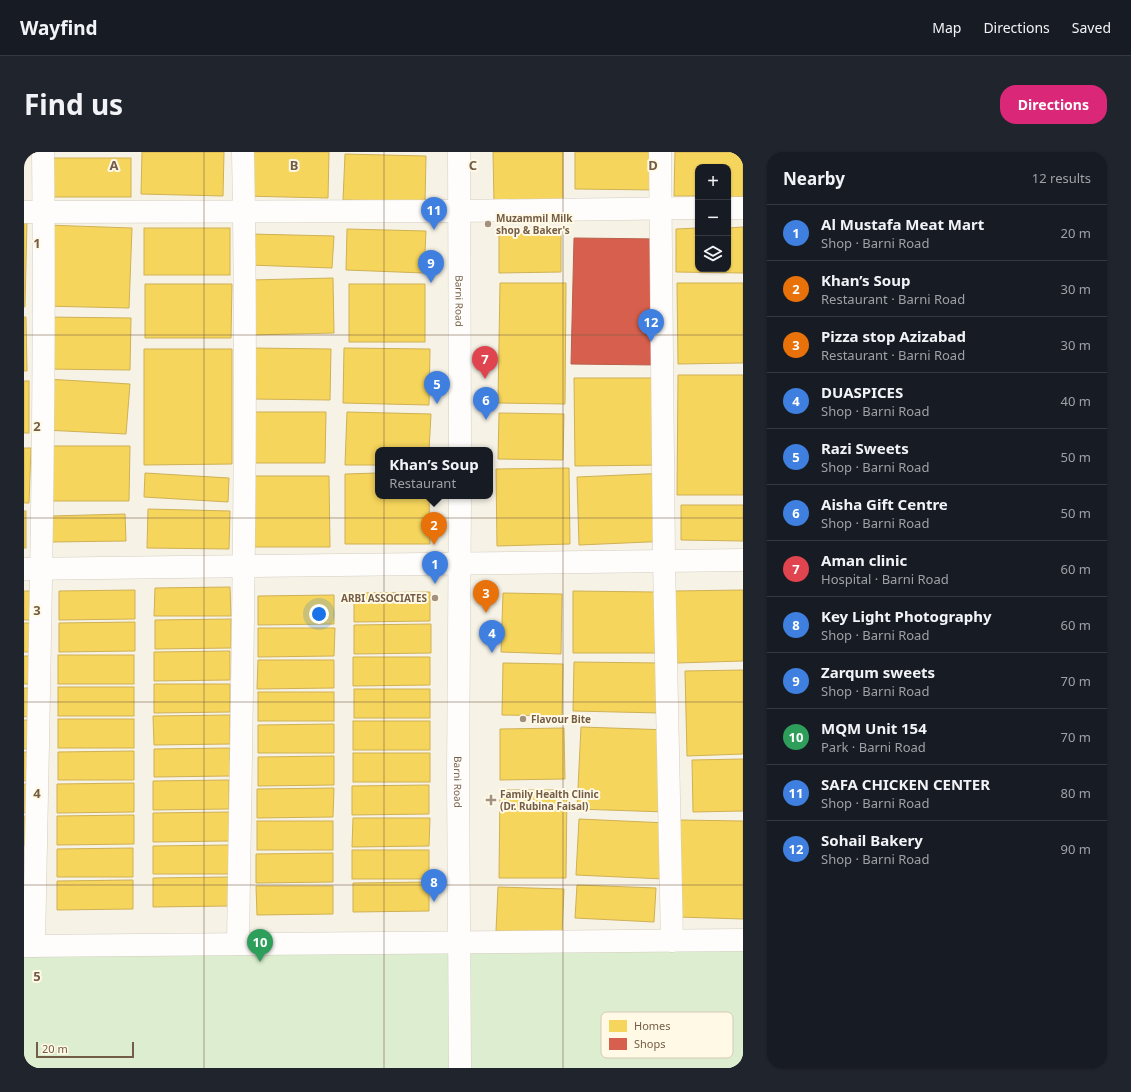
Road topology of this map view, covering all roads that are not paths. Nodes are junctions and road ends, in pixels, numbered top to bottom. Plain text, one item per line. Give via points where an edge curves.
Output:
1 (43, 152) edge
2 (243, 152) edge
3 (459, 152) edge
4 (660, 152) edge
5 (695, 208) edge
6 (731, 208) edge
7 (743, 208) edge
8 (660, 209) junction
9 (460, 211) junction
10 (34, 212) edge
11 (244, 212) junction
12 (460, 447) edge
13 (460, 499) edge
14 (743, 560) edge
15 (664, 561) junction
16 (460, 564) junction
17 (244, 567) junction
18 (33, 569) edge
19 (743, 940) edge
20 (672, 941) junction
21 (459, 942) junction
22 (238, 944) junction
23 (29, 946) edge
24 (460, 1068) edge

1 - 10 street
2 - 11 street
3 - 9 street, Barni Road
4 - 8 street
5 - 8 street
6 - 7 street
8 - 9 street
8 - 15 street
9 - 11 street
9 - 12 street, Barni Road
10 - 11 street
10 - 18 street
11 - 17 street
13 - 16 street, Barni Road
14 - 15 street
15 - 16 street
15 - 20 street
16 - 17 street
16 - 21 street, Barni Road
17 - 18 street
17 - 22 street
18 - 23 street
19 - 20 street
20 - 21 street
21 - 22 street
21 - 24 street, Barni Road
22 - 23 street

